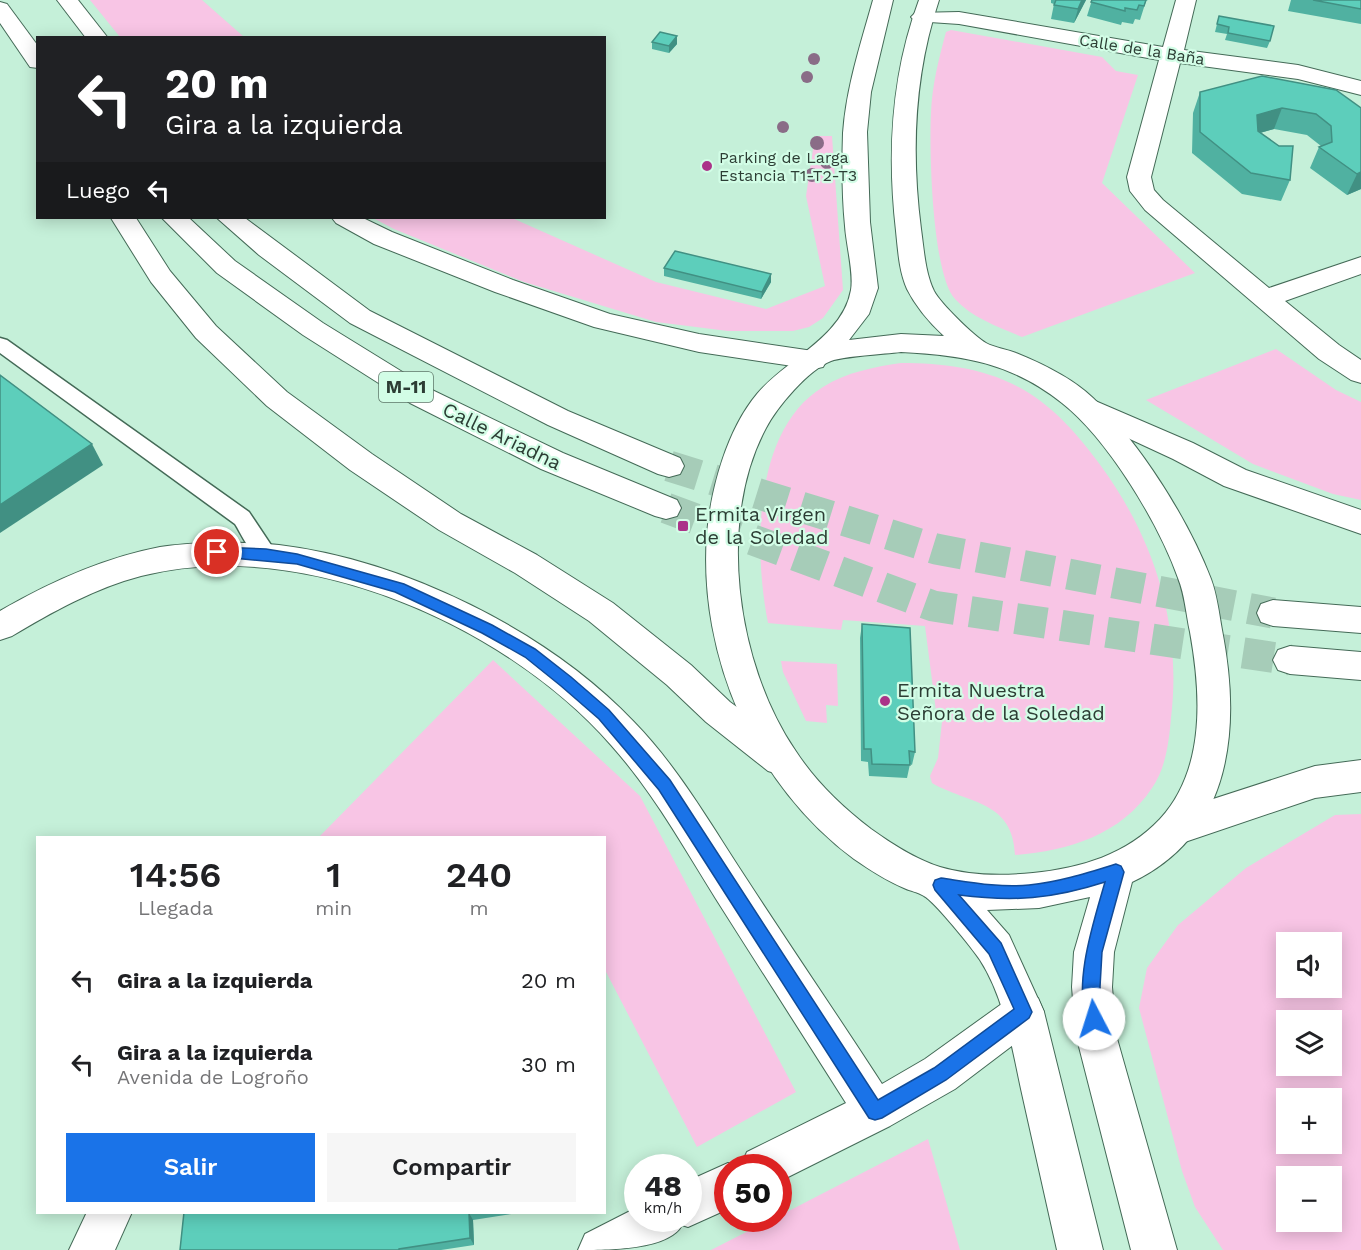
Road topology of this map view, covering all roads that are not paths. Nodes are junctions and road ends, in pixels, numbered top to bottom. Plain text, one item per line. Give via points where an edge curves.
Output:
1 (44, 0) edge
2 (67, 0) edge
3 (883, 0) edge
4 (1186, 0) edge
5 (0, 8) edge
6 (925, 8) edge
7 (71, 36) edge
8 (96, 36) edge
9 (1170, 55) junction
10 (36, 59) edge
11 (1361, 88) edge
12 (125, 219) edge
13 (176, 219) edge
14 (231, 219) edge
15 (347, 219) edge
16 (1361, 265) edge
17 (1265, 299) junction
18 (0, 344) edge
19 (976, 349) junction
20 (819, 356) junction
21 (1361, 372) edge
22 (1086, 407) junction
23 (669, 466) tunnel mouth
24 (666, 508) tunnel mouth
25 (1361, 522) edge
26 (266, 554) junction
27 (1273, 613) tunnel mouth
28 (1361, 620) edge
29 (0, 627) edge
30 (1290, 660) tunnel mouth
31 (1361, 666) edge
32 (781, 760) junction
33 (1361, 776) edge
34 (1179, 827) junction
35 (1116, 872) junction
36 (941, 885) junction
37 (1023, 1012) junction
38 (875, 1112) junction
39 (789, 1154) edge
40 (109, 1214) edge
41 (636, 1232) edge
42 (92, 1250) edge
43 (601, 1250) edge
44 (1080, 1250) edge
45 (1154, 1250) edge

1 - 7 main road
2 - 8 main road
3 - 20 main road via 855,132 856,222 864,288 856,314
4 - 9 main road
5 - 10 main road
6 - 9 main road, Calle de la Baña via 959,18
6 - 19 main road via 913,46 905,111 904,195 917,281 933,309
9 - 11 main road, Calle de la Baña via 1298,72
9 - 17 main road via 1138,177 1142,191
12 - 32 main road via 160,276 207,332 277,399 450,522 601,612
13 - 24 main road, Calle Ariadna / M-11 via 226,267 313,329 420,396 552,461
14 - 23 main road, Calle Ariadna / M-11 via 360,317 558,418
15 - 20 main road via 383,238 604,321 699,343
16 - 17 main road
17 - 21 main road via 1329,352
18 - 26 lane via 242,518
19 - 20 main road via 901,343
19 - 22 main road via 1023,368 1068,392
20 - 32 main road via 765,403 728,485 723,526 723,586 736,654 744,682
22 - 25 main road via 1235,478
22 - 34 main road via 1161,506 1196,583 1213,666 1216,708 1210,757 1199,792
26 - 29 main road via 217,552 126,568 49,598
26 - 38 main road via 343,571 399,588 445,608 530,653 604,714 665,785
27 - 28 main road
30 - 31 main road
32 - 36 main road via 832,819 895,865
33 - 34 main road via 1315,782
34 - 35 main road via 1152,852
35 - 36 main road via 1073,885 1028,892
35 - 45 main road via 1094,952 1096,1035
36 - 37 main road via 995,948
37 - 38 main road via 940,1074
37 - 44 main road
38 - 39 main road
40 - 42 main road
41 - 43 main road

